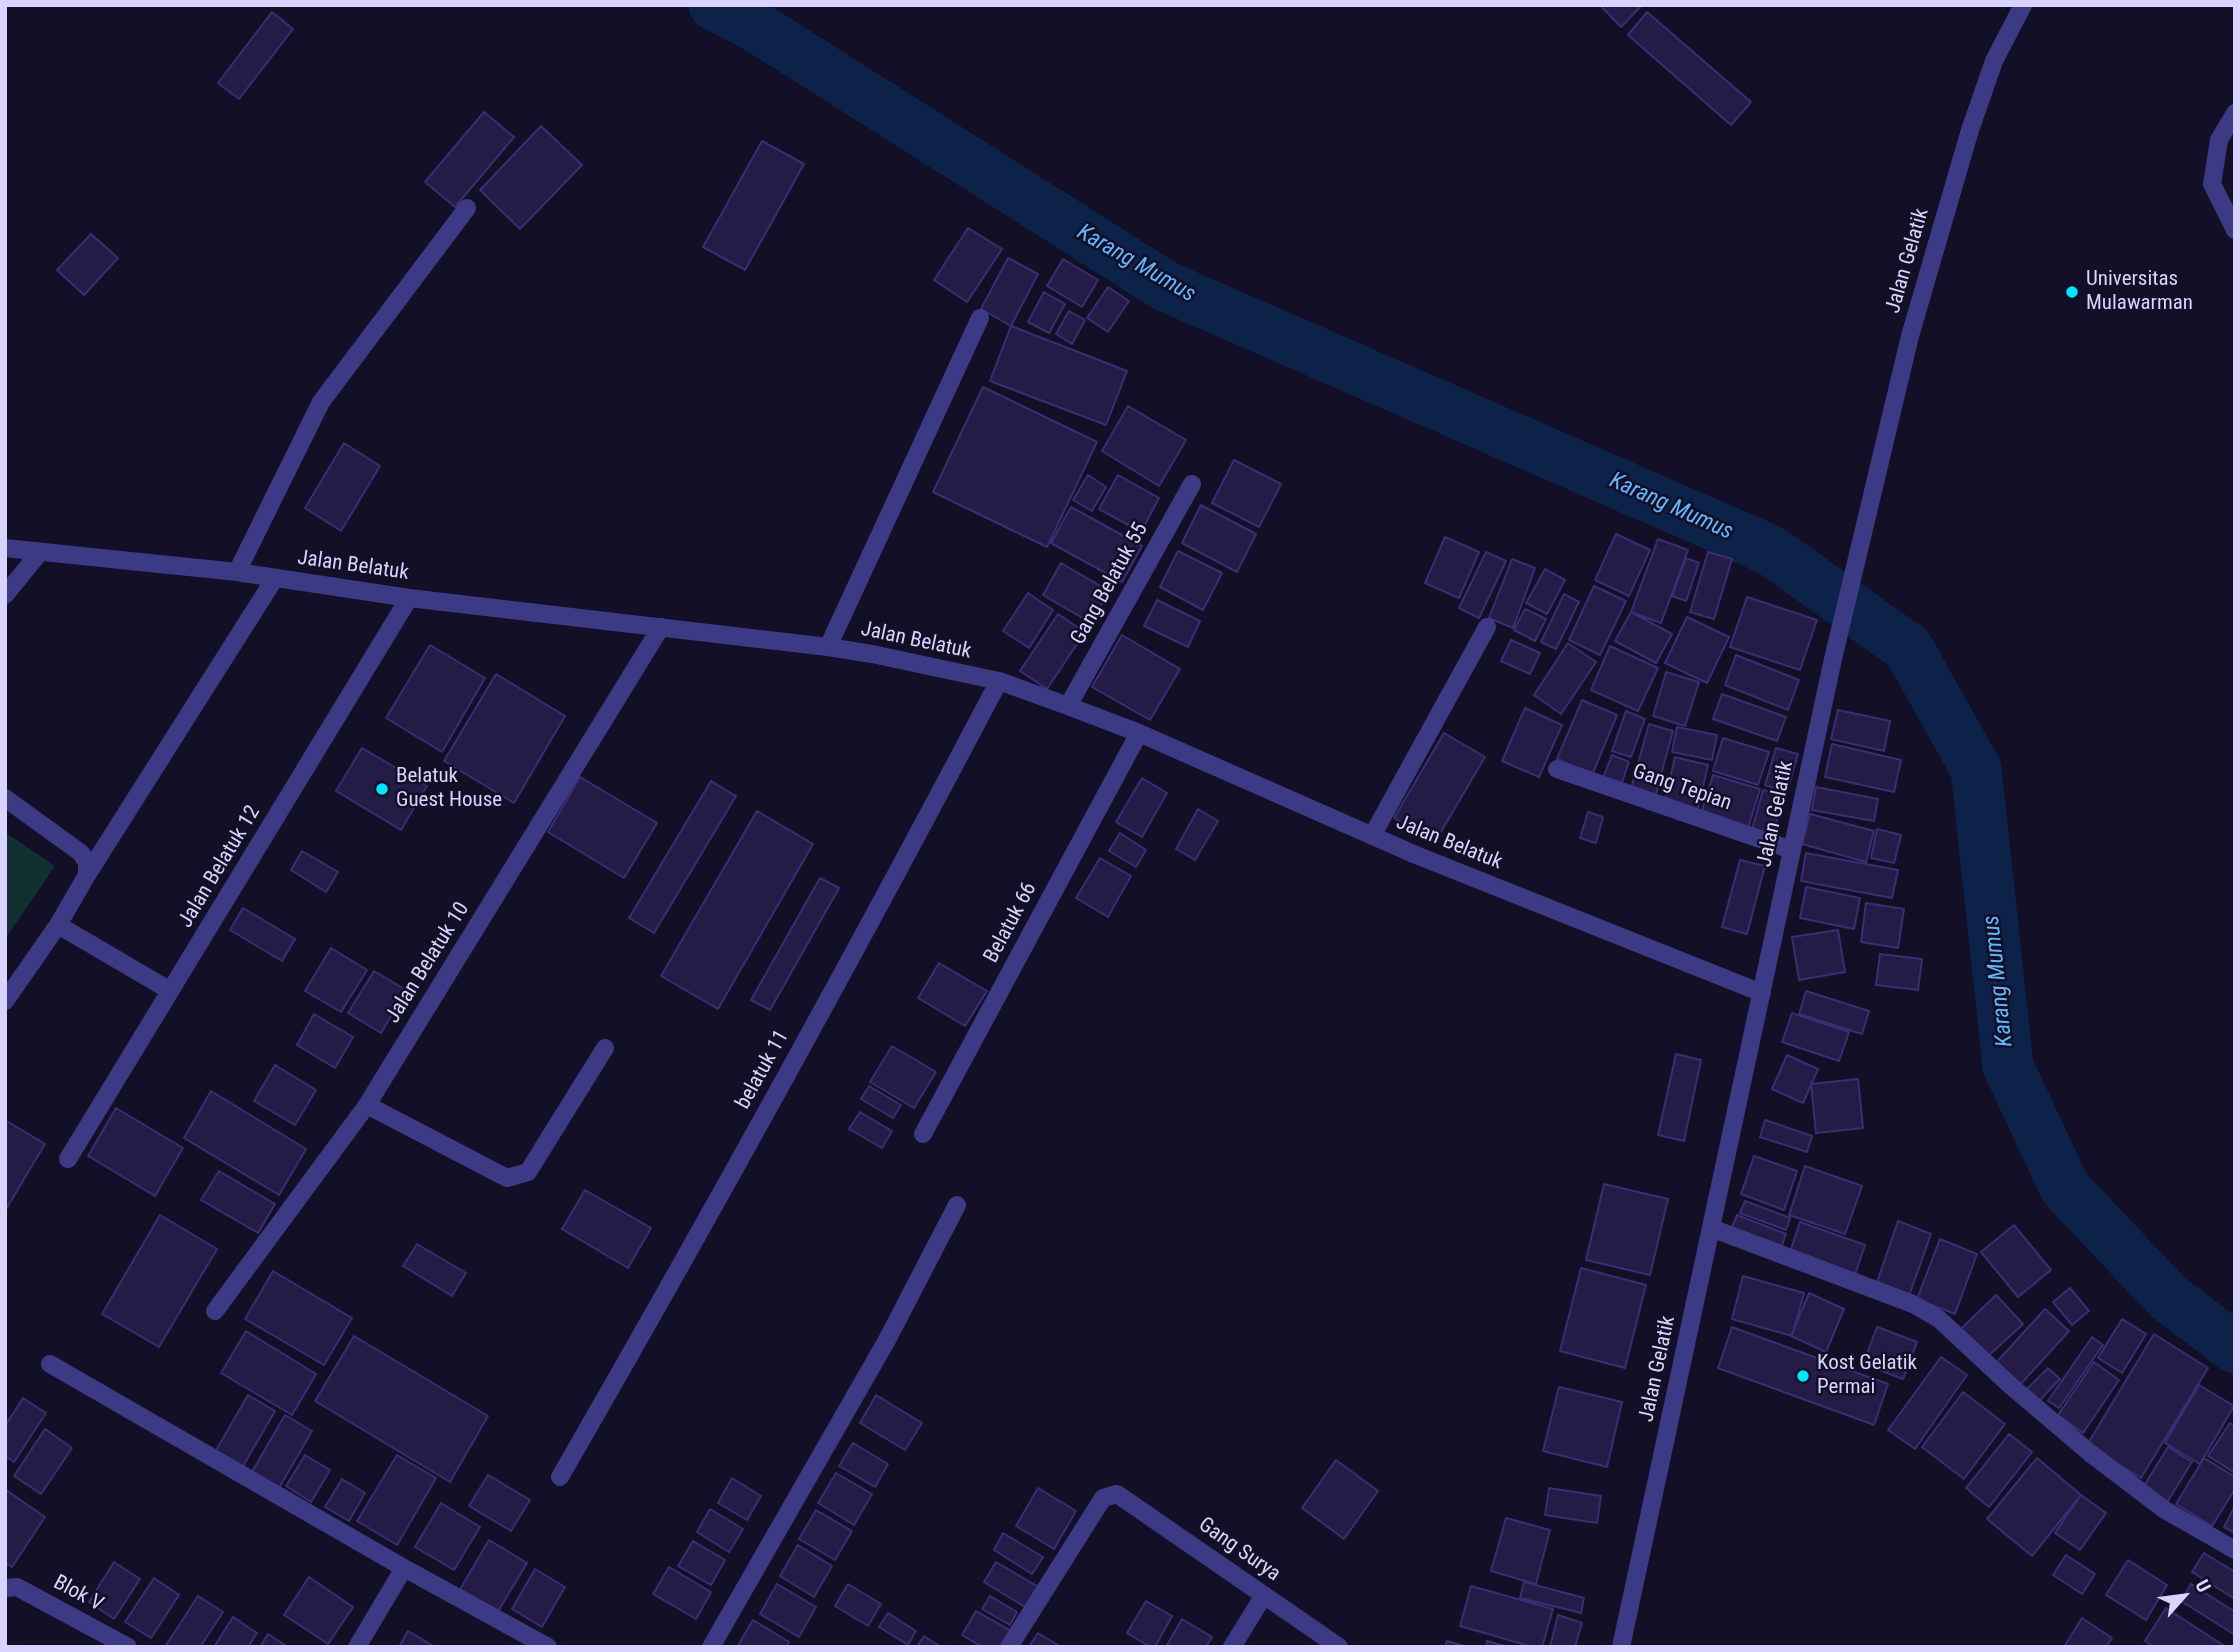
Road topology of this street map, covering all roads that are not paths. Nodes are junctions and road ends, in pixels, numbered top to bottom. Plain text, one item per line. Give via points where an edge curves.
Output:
1 (2024, 5) edge
2 (2235, 113) edge
3 (467, 208) dead end
4 (2235, 230) edge
5 (980, 318) dead end
6 (1192, 484) dead end
7 (5, 548) edge
8 (40, 552) junction
9 (236, 572) junction
10 (275, 578) junction
11 (5, 595) edge
12 (409, 598) junction
13 (661, 627) junction
14 (1487, 627) dead end
15 (828, 647) junction
16 (999, 681) junction
17 (1069, 706) junction
18 (1139, 733) junction
19 (1557, 769) dead end
20 (5, 798) edge
21 (1372, 836) junction
22 (1792, 850) junction
23 (87, 875) junction
24 (58, 925) junction
25 (169, 990) junction
26 (1762, 993) junction
27 (5, 1000) edge
28 (605, 1048) dead end
29 (367, 1105) junction
30 (923, 1134) dead end
31 (68, 1159) dead end
32 (957, 1205) dead end
33 (1711, 1228) junction
34 (215, 1311) dead end
35 (50, 1364) dead end
36 (560, 1477) dead end
37 (2235, 1550) edge
38 (404, 1568) junction
39 (5, 1588) edge
40 (1264, 1595) junction
41 (128, 1647) edge
42 (357, 1647) edge
43 (548, 1647) edge
44 (711, 1647) edge
45 (1009, 1647) edge
46 (1232, 1647) edge
47 (1339, 1647) edge
48 (1621, 1647) edge

1 - 22 street, Jalan Gelatik via 1994,61 1970,130 1910,336
2 - 4 street via 2219,140 2212,184
3 - 9 street via 321,402
5 - 15 street
6 - 17 street, Gang Belatuk 55
7 - 8 street, Jalan Belatuk
8 - 9 street, Jalan Belatuk
8 - 11 street
9 - 10 street, Jalan Belatuk
10 - 12 street, Jalan Belatuk
10 - 23 street
12 - 13 street, Jalan Belatuk
12 - 25 street, Jalan Belatuk 12
13 - 15 street, Jalan Belatuk
13 - 29 street, Jalan Belatuk 10
14 - 21 street
15 - 16 street, Jalan Belatuk
16 - 17 street, Jalan Belatuk
16 - 36 street, belatuk 11 via 901,868
17 - 18 street, Jalan Belatuk
18 - 21 street, Jalan Belatuk
18 - 30 street, Belatuk 66
19 - 22 street, Gang Tepian
20 - 23 street via 81,853 88,863
21 - 26 street, Jalan Belatuk
22 - 26 street, Jalan Gelatik
23 - 24 street
24 - 25 street
24 - 27 street
25 - 31 street, Jalan Belatuk 12
26 - 33 street, Jalan Gelatik
28 - 29 street via 528,1172 507,1178
29 - 34 street, Jalan Belatuk 10
32 - 44 street via 887,1340
33 - 37 street via 1913,1304 1939,1319 2090,1453 2165,1510
33 - 48 street, Jalan Gelatik
35 - 38 street
38 - 42 street
38 - 43 street
39 - 41 street, Blok V via 17,1587
40 - 45 street, Gang Surya via 1112,1493 1103,1498
40 - 46 street
40 - 47 street, Gang Surya

